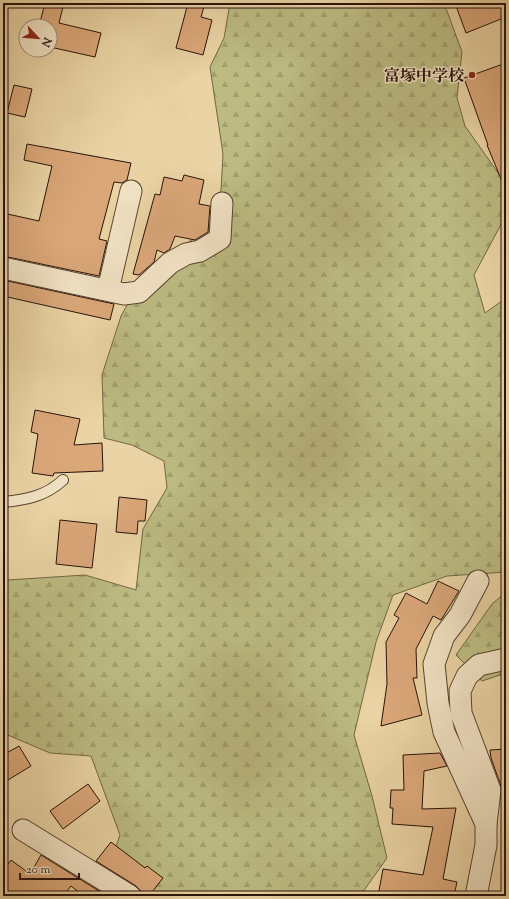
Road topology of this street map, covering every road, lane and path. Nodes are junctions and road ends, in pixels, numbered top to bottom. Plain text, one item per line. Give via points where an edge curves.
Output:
1 (131, 191) dead end
2 (222, 203) dead end
3 (3, 268) edge
4 (108, 290) junction
5 (63, 480) dead end
6 (3, 502) edge
7 (478, 581) dead end
8 (506, 659) edge
9 (486, 824) junction
10 (24, 830) dead end
11 (130, 896) edge
12 (476, 896) edge

1 - 4 street
2 - 4 street via 220,239 200,251 186,254 170,263 139,292 124,294
3 - 4 street
5 - 6 lane via 39,496
7 - 9 street via 460,615 444,636 434,664 444,732
8 - 9 street via 480,665 467,676 460,691 461,713 490,790
9 - 12 street via 486,845
10 - 11 street

